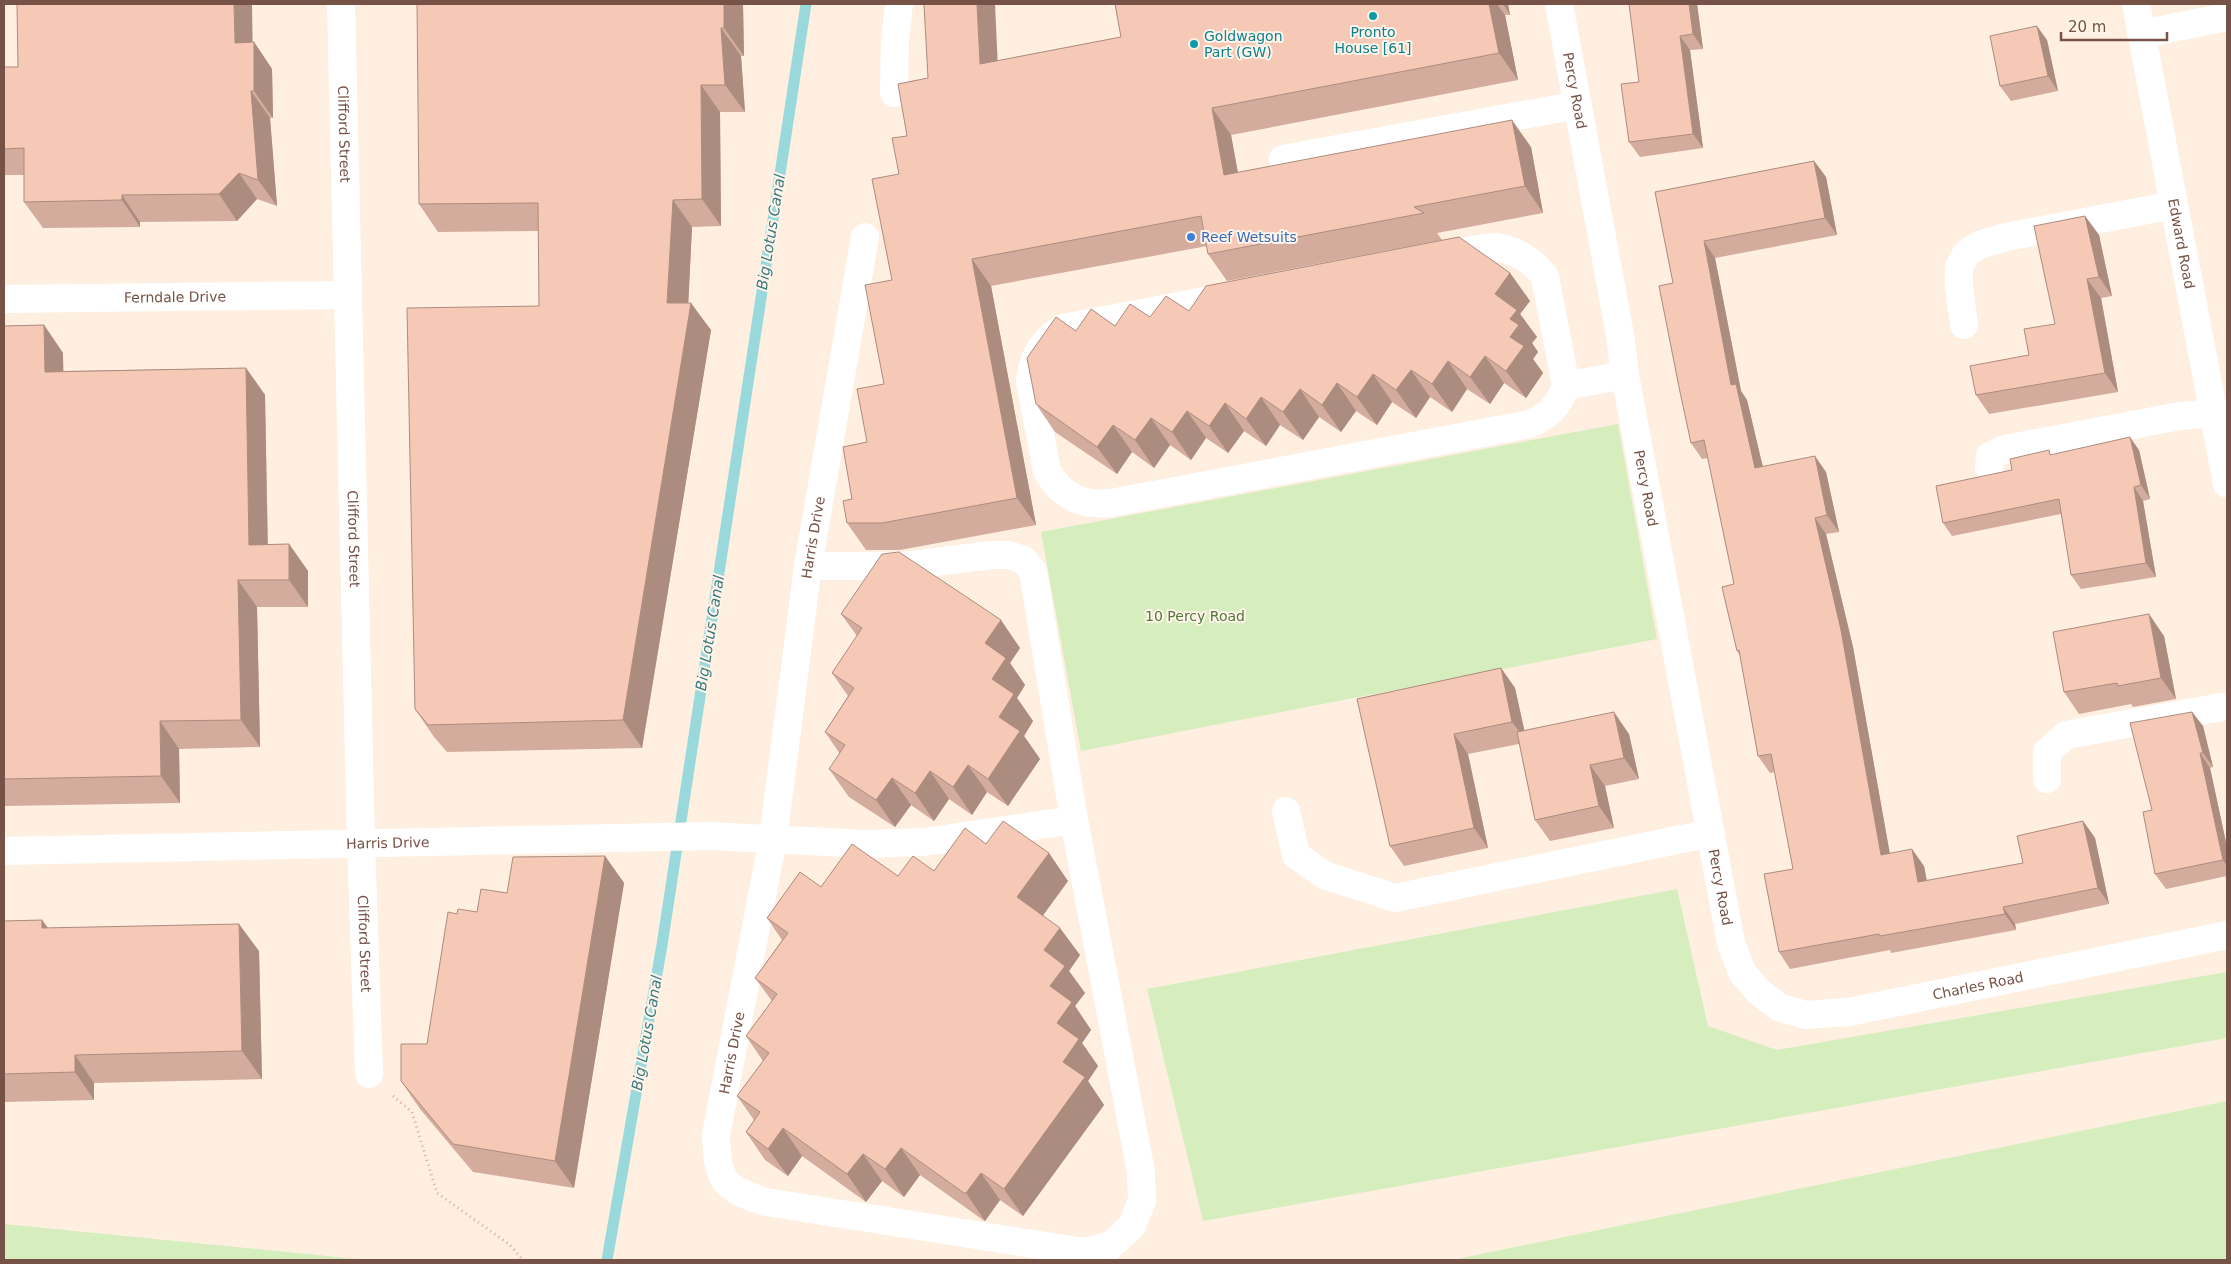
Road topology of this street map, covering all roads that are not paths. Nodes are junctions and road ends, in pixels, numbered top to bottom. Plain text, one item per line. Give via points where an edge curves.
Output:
1 (341, 4) edge
2 (899, 4) edge
3 (1559, 4) edge
4 (2136, 4) edge
5 (2227, 17) edge
6 (2142, 34) junction
7 (894, 92) dead end
8 (1578, 105) junction
9 (1283, 159) dead end
10 (2174, 205) junction
11 (864, 237) dead end
12 (347, 295) junction
13 (4, 299) edge
14 (1964, 325) dead end
15 (1625, 375) junction
16 (1566, 386) junction
17 (2214, 413) junction
18 (1990, 469) dead end
19 (2227, 484) edge
20 (808, 566) junction
21 (2227, 706) edge
22 (2047, 779) dead end
23 (1286, 811) dead end
24 (1074, 820) junction
25 (1711, 833) junction
26 (773, 839) junction
27 (361, 843) junction
28 (4, 851) edge
29 (2227, 935) edge
30 (1742, 972) joint
31 (369, 1074) road end

1 - 12 street, Clifford Street
2 - 7 street
3 - 8 street, Percy Road
4 - 6 street, Edward Road
5 - 6 street
6 - 10 street, Edward Road
8 - 9 street
8 - 15 street, Percy Road
10 - 14 street via 2006,236 1979,245 1966,254 1959,267
10 - 17 street, Edward Road
11 - 20 street, Harris Drive
12 - 13 street, Ferndale Drive
12 - 27 street, Clifford Street
15 - 16 street
15 - 25 street, Percy Road
16 - 16 street via 1561,400 1551,412 1530,424 1097,504 1084,503 1072,497 1053,481 1047,471 1030,382 1031,368 1039,350 1063,328 1496,247 1521,254 1545,277
17 - 18 street via 2180,416 2005,449 1990,456
17 - 19 street, Edward Road
20 - 24 street via 904,566 991,555 1008,555 1024,560 1033,571
20 - 26 street, Harris Drive
21 - 22 street via 2066,736 2047,752
23 - 25 street via 1296,855 1324,875 1395,898
24 - 26 street, Harris Drive via 924,842 866,844
24 - 26 street, Harris Drive via 1141,1172 1142,1201 1131,1227 1110,1246 1084,1252 766,1202 740,1194 723,1180 716,1136
25 - 30 street, Percy Road via 1731,943
26 - 27 street, Harris Drive via 710,836
27 - 28 street, Harris Drive
27 - 31 street, Clifford Street
29 - 30 street, Charles Road via 1849,1012 1806,1015 1780,1008 1758,992

